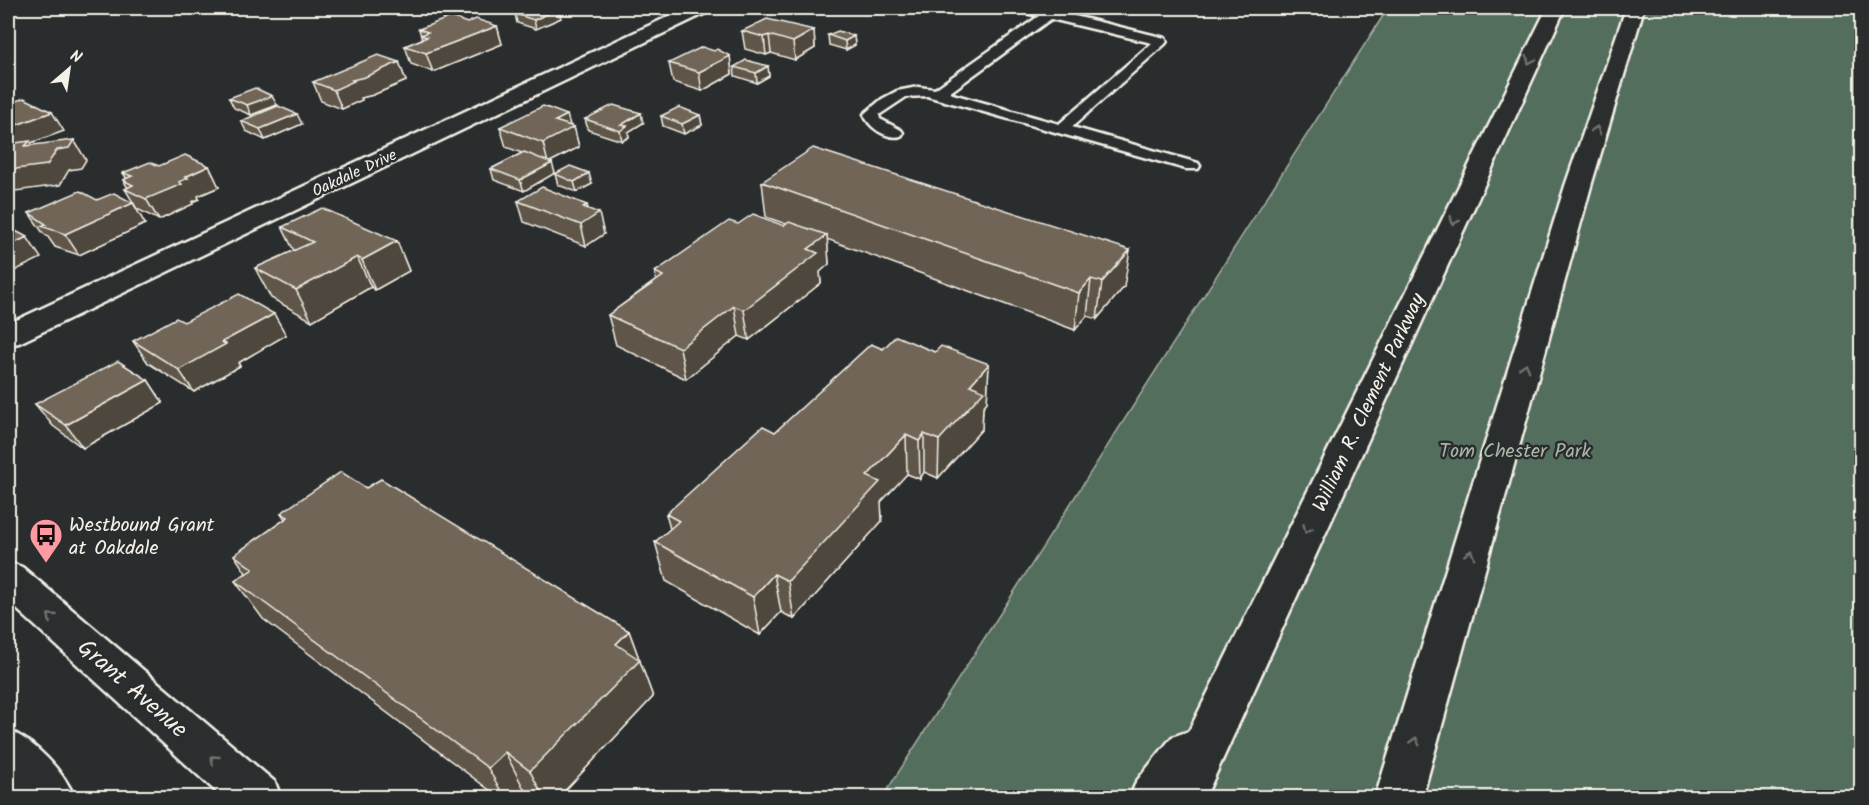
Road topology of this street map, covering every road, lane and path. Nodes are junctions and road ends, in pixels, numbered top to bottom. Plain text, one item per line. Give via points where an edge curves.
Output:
1 (701, 8) edge
2 (1021, 8) edge
3 (1556, 8) edge
4 (1635, 8) edge
5 (1050, 15) junction
6 (938, 94) junction
7 (1062, 129) junction
8 (896, 133) dead end
9 (1191, 166) dead end
10 (8, 336) edge
11 (8, 578) edge
12 (1223, 705) junction
13 (8, 751) edge
14 (52, 798) edge
15 (258, 798) edge
16 (1153, 798) edge
17 (1181, 798) edge
18 (1398, 798) edge

1 - 10 main road, Oakdale Drive
2 - 5 lane
3 -> 12 main road, William R. Clement Parkway
18 -> 4 main road via 1578,186
5 - 6 lane
5 - 7 lane via 1161,41
6 - 7 lane
6 - 8 lane via 905,92 890,98 871,114 874,122
7 - 9 lane
15 -> 11 main road, Grant Avenue
12 - 16 main road
12 - 17 main road, William R. Clement Parkway
13 - 14 main road

